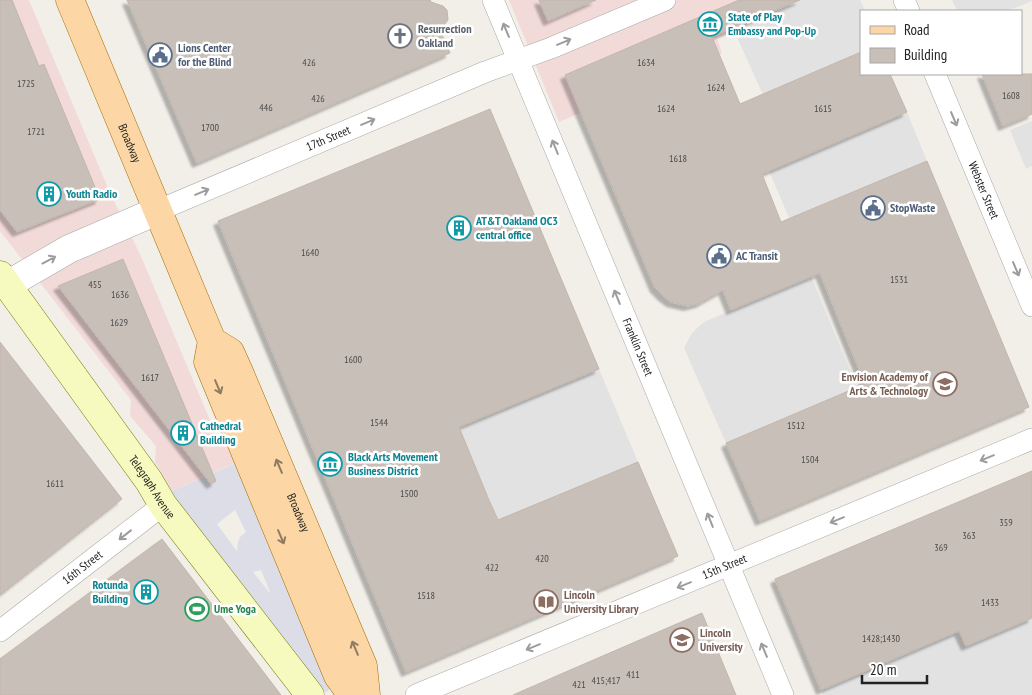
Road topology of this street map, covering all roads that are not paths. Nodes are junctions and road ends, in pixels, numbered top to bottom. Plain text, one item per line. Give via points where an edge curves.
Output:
1 (70, 0) edge
2 (493, 0) edge
3 (665, 0) edge
4 (519, 60) junction
5 (935, 75) edge
6 (157, 211) junction
7 (2, 284) edge
8 (1032, 306) edge
9 (212, 341) junction
10 (1032, 439) edge
11 (163, 505) junction
12 (728, 565) junction
13 (0, 630) edge
14 (310, 695) edge
15 (352, 695) edge
16 (366, 695) edge
17 (416, 695) edge
18 (783, 695) edge

1 - 6 main road, Broadway
4 -> 2 street, Franklin Street
4 -> 3 street, 17th Street
6 -> 4 street, 17th Street
12 -> 4 street, Franklin Street
5 -> 8 street, Webster Street
7 -> 6 street, 17th Street via 69,249
6 - 9 main road, Broadway
7 - 11 main road, Telegraph Avenue via 149,480
9 -> 15 main road, Broadway via 208,362 338,676
16 -> 9 main road, Broadway via 363,666 230,352
10 -> 12 street, 15th Street
11 -> 13 street, 16th Street
11 - 14 main road, Telegraph Avenue
12 -> 17 street, 15th Street
18 -> 12 street, Franklin Street

